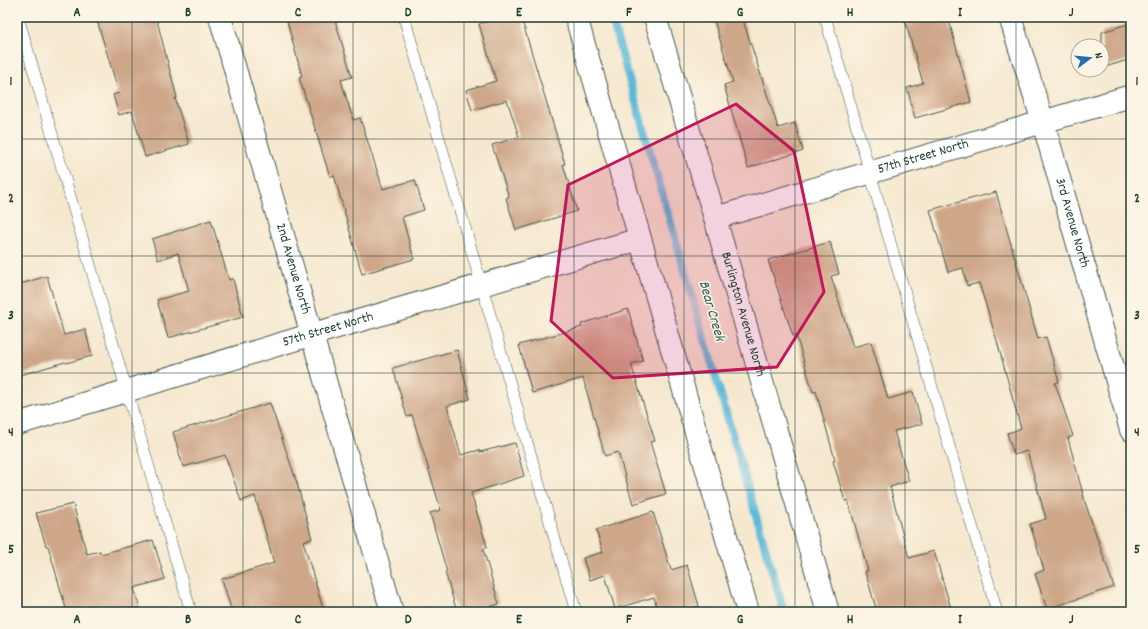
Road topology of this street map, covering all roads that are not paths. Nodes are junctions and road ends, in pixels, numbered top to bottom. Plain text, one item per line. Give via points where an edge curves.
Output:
1 (18, 17) edge
2 (220, 17) edge
3 (404, 17) edge
4 (576, 17) edge
5 (655, 17) edge
6 (825, 17) edge
7 (1010, 17) edge
8 (1131, 96) edge
9 (1043, 122) junction
10 (871, 172) junction
11 (715, 218) junction
12 (640, 239) junction
13 (480, 285) junction
14 (310, 335) junction
15 (128, 390) junction
16 (17, 424) edge
17 (1131, 430) edge
18 (191, 612) edge
19 (392, 612) edge
20 (576, 612) edge
21 (748, 612) edge
22 (828, 612) edge
23 (997, 612) edge

1 - 15 lane
2 - 14 street, 2nd Avenue North
3 - 13 lane
4 - 12 street
5 - 11 street, Burlington Avenue North
6 - 10 lane
7 - 9 street, 3rd Avenue North
8 - 9 street, 57th Street North
9 - 10 street, 57th Street North
9 - 17 street, 3rd Avenue North
10 - 11 street, 57th Street North
10 - 23 lane
11 - 22 street, Burlington Avenue North
12 - 13 street, 57th Street North
12 - 21 street
13 - 14 street, 57th Street North
13 - 20 lane
14 - 15 street, 57th Street North
14 - 19 street, 2nd Avenue North
15 - 16 street, 57th Street North
15 - 18 lane

